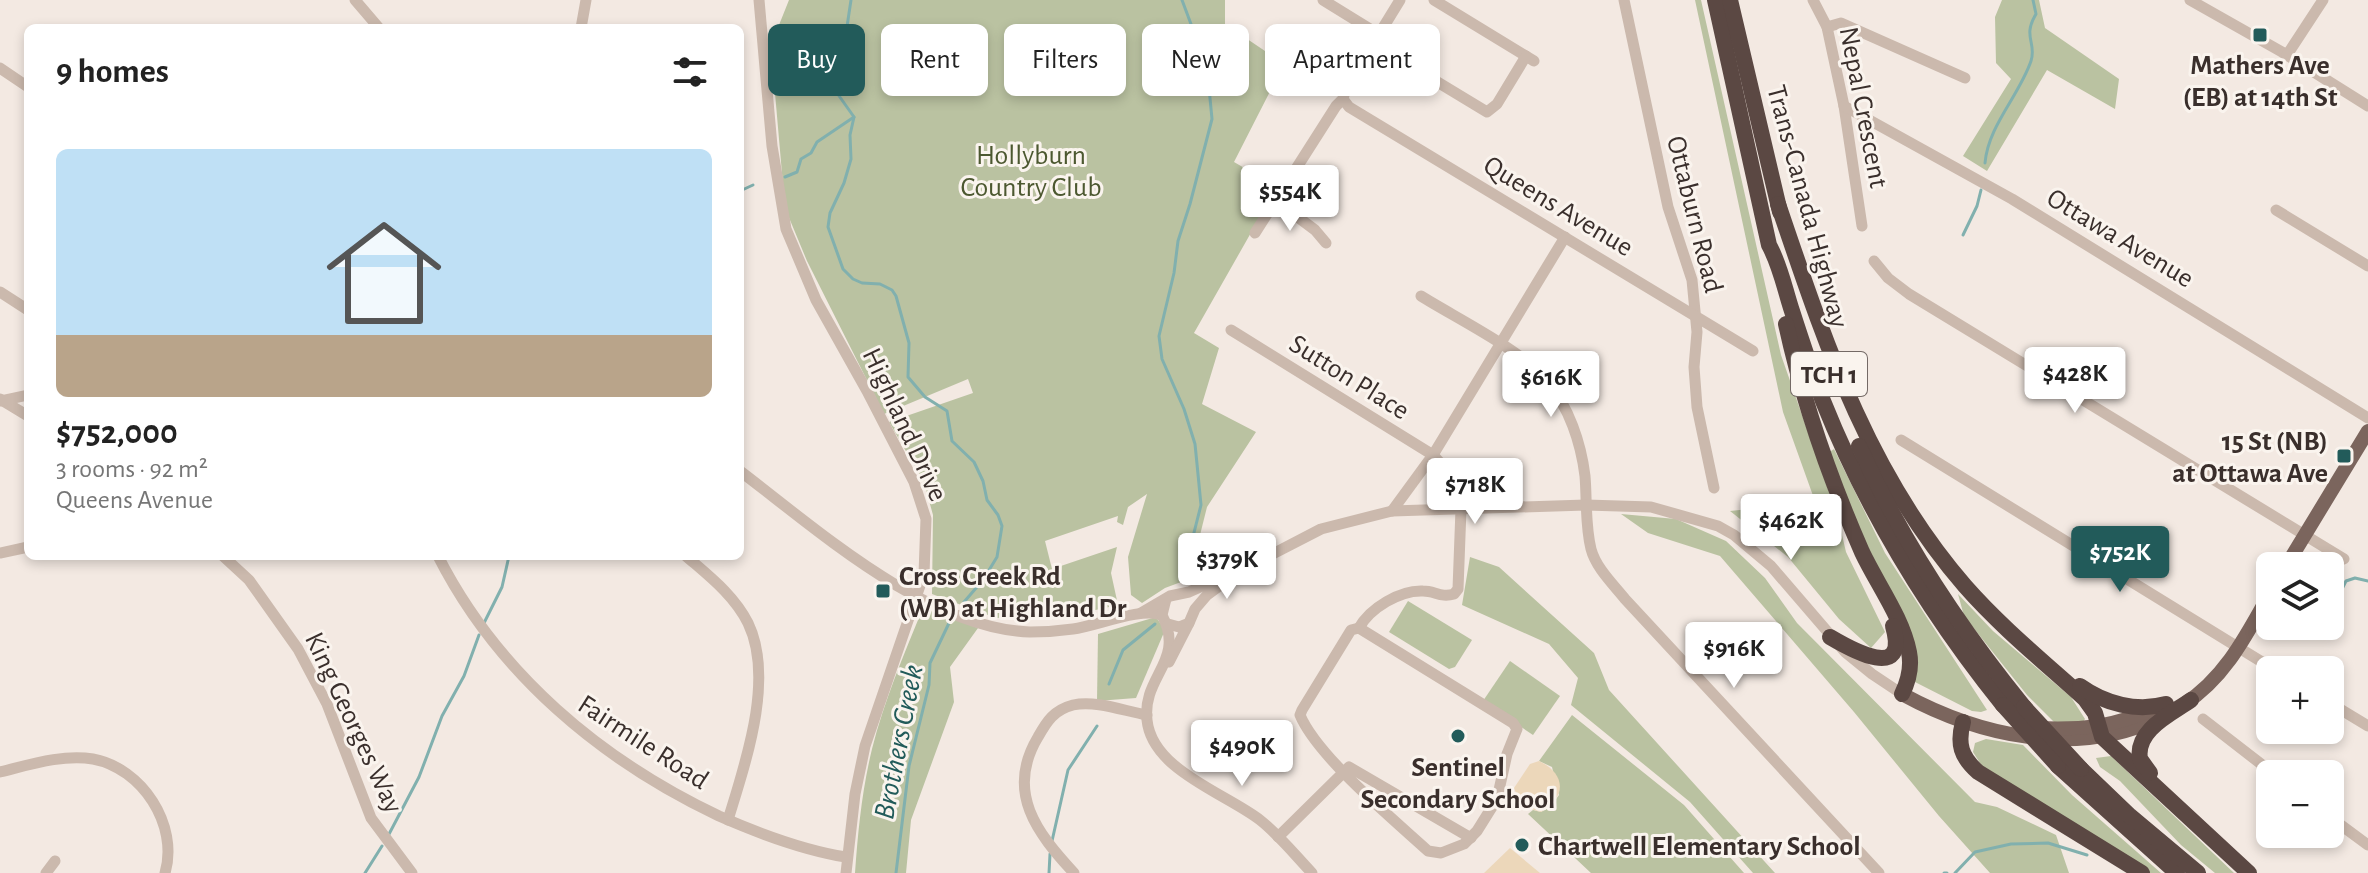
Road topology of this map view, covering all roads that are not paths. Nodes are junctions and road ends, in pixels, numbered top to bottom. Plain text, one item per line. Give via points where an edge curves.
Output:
1 (355, 0) edge
2 (586, 0) edge
3 (759, 0) edge
4 (1323, 0) edge
5 (1400, 0) edge
6 (1434, 0) edge
7 (1624, 0) edge
8 (1715, 0) edge
9 (1730, 0) edge
10 (1813, 0) edge
11 (2190, 0) edge
12 (2323, 0) edge
13 (376, 24) edge
14 (582, 24) edge
15 (1356, 24) edge
16 (1385, 24) edge
17 (1827, 27) junction
18 (2287, 55) junction
19 (0, 68) edge
20 (1965, 78) dead end
21 (1440, 81) edge
22 (24, 84) edge
23 (1343, 96) edge
24 (1343, 99) junction
25 (1844, 106) junction
26 (2368, 106) edge
27 (1275, 200) junction
28 (1778, 204) junction
29 (2276, 210) dead end
30 (1862, 226) dead end
31 (1255, 233) dead end
32 (1565, 237) junction
33 (1326, 243) dead end
34 (1769, 245) junction
35 (1874, 261) dead end
36 (2368, 266) edge
37 (0, 292) edge
38 (1421, 296) dead end
39 (24, 307) edge
40 (1695, 314) junction
41 (1231, 330) dead end
42 (1498, 343) junction
43 (1753, 351) dead end
44 (24, 396) edge
45 (1, 400) edge
46 (24, 414) edge
47 (2368, 418) edge
48 (2368, 431) edge
49 (1901, 440) dead end
50 (1433, 455) junction
51 (744, 474) edge
52 (1714, 488) dead end
53 (1474, 500) dead end
54 (1586, 505) junction
55 (1461, 509) junction
56 (1392, 511) junction
57 (2304, 534) junction
58 (24, 548) edge
59 (2294, 552) edge
60 (2333, 552) edge
61 (0, 553) edge
62 (227, 560) edge
63 (440, 560) edge
64 (691, 560) edge
65 (1238, 572) junction
66 (1877, 583) junction
67 (1181, 594) junction
68 (917, 596) junction
69 (1166, 599) junction
70 (1195, 609) junction
71 (1141, 613) junction
72 (2256, 618) edge
73 (1165, 619) junction
74 (1189, 623) junction
75 (1359, 628) junction
76 (1830, 637) junction
77 (2239, 648) junction
78 (2256, 658) edge
79 (2055, 671) junction
80 (1159, 674) junction
81 (1902, 694) junction
82 (2191, 700) junction
83 (2166, 704) junction
84 (2344, 711) edge
85 (1147, 715) junction
86 (2203, 719) dead end
87 (1963, 722) junction
88 (2368, 726) edge
89 (2101, 732) junction
90 (2256, 760) edge
91 (1343, 771) junction
92 (0, 772) edge
93 (728, 820) junction
94 (2344, 827) edge
95 (2206, 832) junction
96 (1278, 837) junction
97 (1471, 838) junction
98 (2368, 845) edge
99 (846, 857) junction
100 (55, 861) dead end
101 (46, 873) edge
102 (165, 873) edge
103 (412, 873) edge
104 (846, 873) edge
105 (1074, 873) edge
106 (1312, 873) edge
107 (1879, 873) edge
108 (2142, 873) edge
109 (2177, 873) edge
110 (2198, 873) edge
111 (2249, 873) edge

1 - 13 street
2 - 14 street
3 - 68 street, Highland Drive via 772,146 786,229 816,300 914,482 926,519 924,574
4 - 15 street
5 - 16 street
6 - 21 street via 1530,59 1487,112
7 - 40 street, Ottaburn Road via 1668,207 1692,280
8 - 34 highway, Trans-Canada Highway / TCH 1
9 - 28 highway, Trans-Canada Highway / TCH 1
10 - 17 street, Nepal Crescent
11 - 18 street
12 - 18 street
17 - 20 street via 1841,23
17 - 25 street, Nepal Crescent
18 - 26 street
19 - 22 street
23 - 24 street
24 - 27 street
24 - 32 street, Queens Avenue
25 - 30 street, Nepal Crescent
25 - 47 street, Ottawa Avenue via 2012,199
27 - 31 street
27 - 33 street
28 - 79 highway via 1845,392 1890,482 1966,587
28 - 110 highway, Trans-Canada Highway / TCH 1, bridge via 1825,365 1878,486 1944,600 2024,707 2081,769
29 - 36 street
32 - 40 street, Queens Avenue
32 - 42 street
34 - 66 highway via 1808,408
34 - 109 highway, Trans-Canada Highway / TCH 1, bridge via 1811,370 1864,492 1932,608 2003,705 2058,766
35 - 57 street via 1909,294
37 - 39 street
38 - 42 street
40 - 43 street, Queens Avenue
40 - 52 street, Ottaburn Road via 1697,407
41 - 50 street, Sutton Place
42 - 50 street
42 - 54 street via 1546,379 1565,408 1578,441
44 - 45 street
45 - 46 street
48 - 57 main road
49 - 77 street
50 - 53 street, Sutton Place
50 - 56 street
51 - 68 street via 883,577
54 - 55 street
54 - 76 street via 1651,507 1718,526 1771,566
54 - 107 street via 1592,551 1602,570
55 - 56 street
55 - 75 street via 1454,594 1423,591 1398,597 1372,610
56 - 65 street via 1321,529
57 - 59 main road
57 - 60 street
58 - 61 street
62 - 103 street, King Georges Way via 249,580 298,649 327,704 371,818
63 - 93 street, Fairmile Road via 475,618 557,712 599,747
64 - 93 street via 730,595 749,624 759,670 756,719
65 - 67 street
65 - 70 street
66 - 76 highway via 1896,636 1890,655 1865,656
66 - 81 highway via 1910,655
67 - 69 street
67 - 70 street
68 - 71 street via 1008,631 1073,630
68 - 99 street, Highland Drive via 865,746
69 - 71 street
69 - 73 street
70 - 74 street
71 - 73 street
72 - 77 main road
73 - 74 street via 1179,627
73 - 80 street via 1171,638
74 - 80 street
75 - 91 street via 1351,630 1300,715
75 - 97 street via 1517,729 1497,799
76 - 81 street
77 - 78 street
77 - 82 main road via 2215,680
79 - 83 highway via 2121,705
79 - 89 highway via 2091,706
80 - 85 street
81 - 87 main road
82 - 83 main road
82 - 89 main road via 2149,723
82 - 95 highway via 2147,733 2139,753 2147,771
83 - 89 main road
84 - 88 street
85 - 96 street via 1151,734 1174,765
85 - 105 street via 1074,705 1051,716 1034,743 1023,773 1028,809 1037,829
86 - 90 street
87 - 89 main road via 2046,739
87 - 108 highway via 1960,749 1978,772
89 - 95 highway
91 - 96 street
91 - 97 street via 1353,768
91 - 97 street via 1428,851 1441,853
92 - 102 street via 80,758 125,774 141,785 164,823
93 - 99 street, Fairmile Road via 770,838
94 - 98 street
95 - 111 highway
96 - 106 street
99 - 104 street, Highland Drive
100 - 101 street

